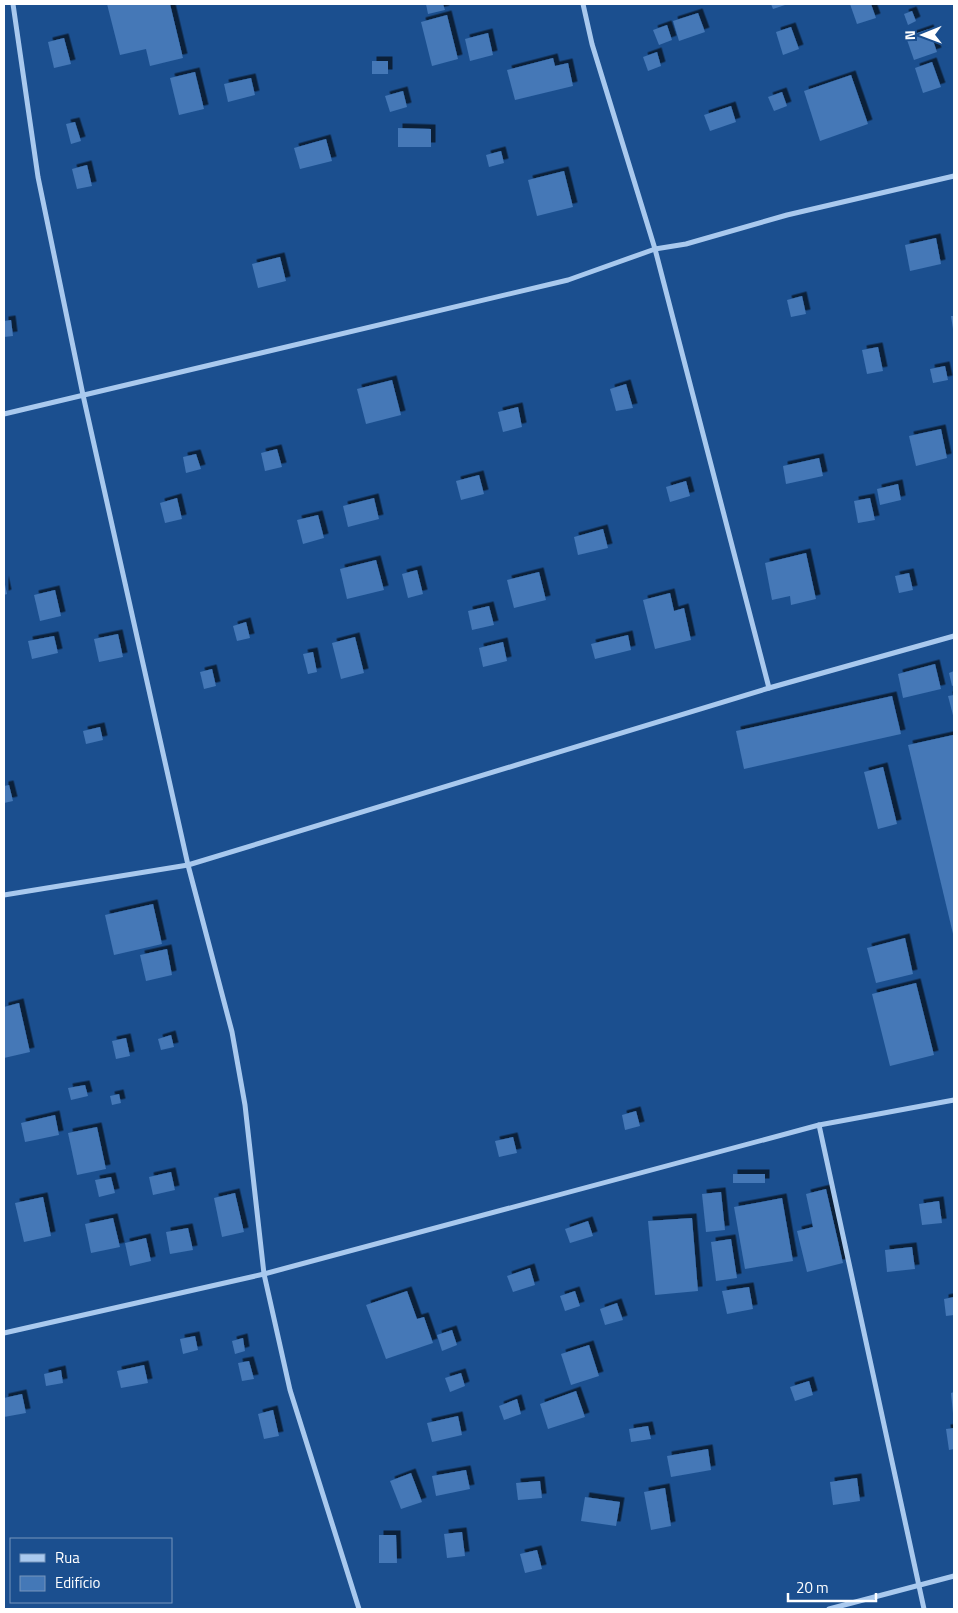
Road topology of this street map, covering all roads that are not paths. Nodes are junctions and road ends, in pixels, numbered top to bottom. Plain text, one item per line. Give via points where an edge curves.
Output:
1 (13, 4) edge
2 (583, 4) edge
3 (954, 176) edge
4 (655, 249) junction
5 (83, 395) junction
6 (4, 414) edge
7 (954, 636) edge
8 (769, 688) junction
9 (188, 865) junction
10 (4, 895) edge
11 (954, 1100) edge
12 (819, 1125) junction
13 (264, 1274) junction
14 (4, 1333) edge
15 (954, 1576) edge
16 (919, 1585) junction
17 (359, 1609) edge
18 (829, 1609) edge
19 (924, 1609) edge

1 - 5 street via 38,177
2 - 4 street via 592,44
3 - 4 street
4 - 5 street via 568,280
4 - 8 street
5 - 6 street
5 - 9 street
7 - 8 street
8 - 9 street
9 - 10 street
9 - 13 street via 232,1032 245,1105
11 - 12 street
12 - 13 street
12 - 16 street
13 - 14 street
13 - 17 street via 290,1390
15 - 16 street
16 - 18 street
16 - 19 street

